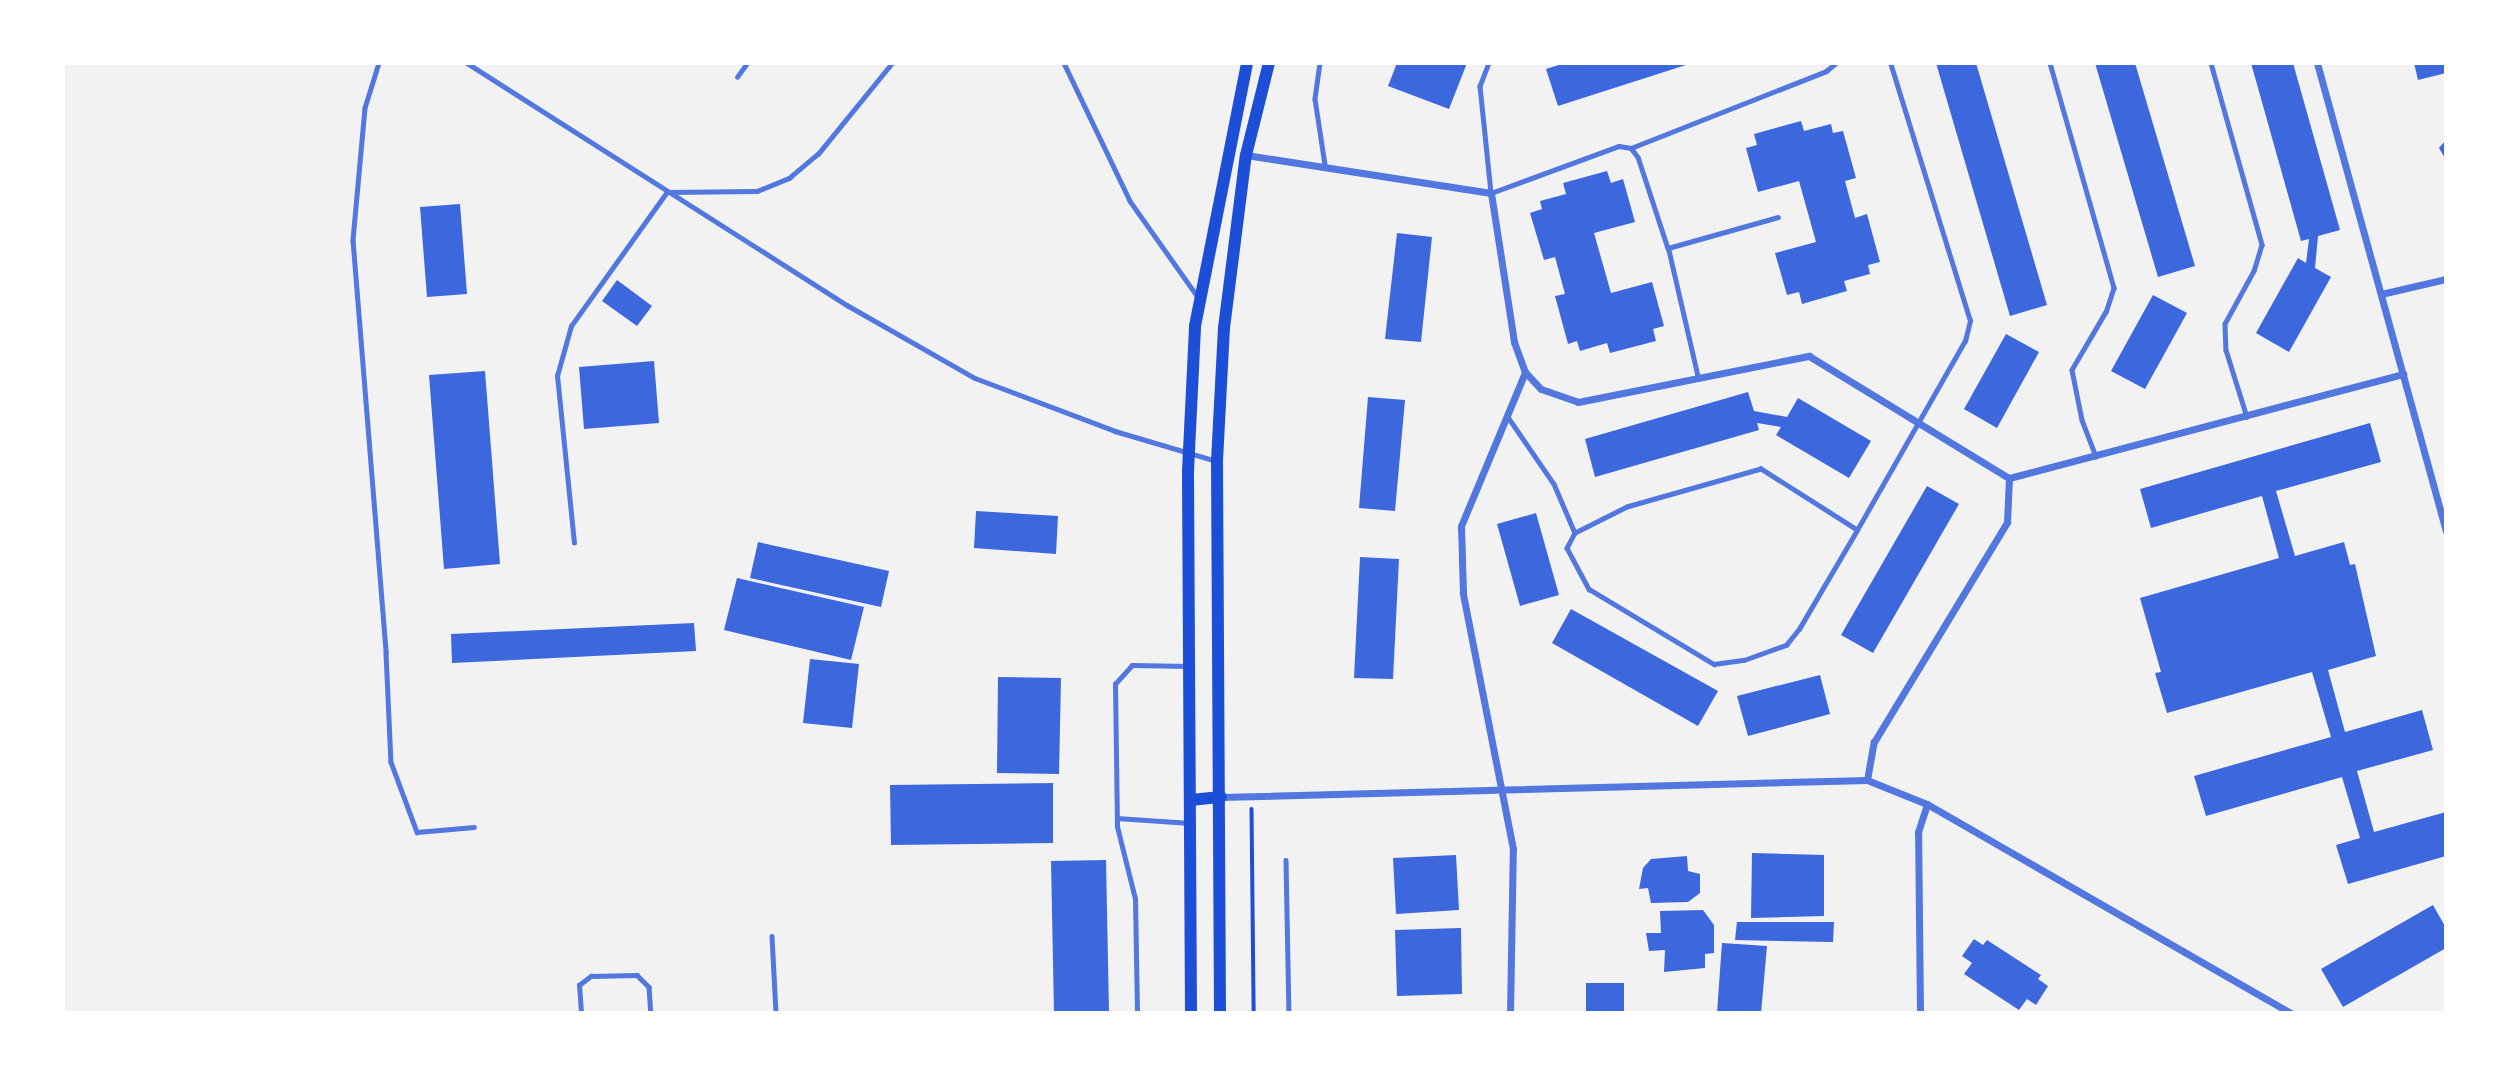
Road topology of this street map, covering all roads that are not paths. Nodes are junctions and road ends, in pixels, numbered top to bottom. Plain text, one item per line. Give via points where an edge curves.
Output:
1 (379, 63) edge
2 (467, 63) edge
3 (747, 63) edge
4 (892, 63) edge
5 (1064, 63) edge
6 (1247, 63) edge
7 (1269, 63) edge
8 (1320, 63) edge
9 (1489, 63) edge
10 (1836, 63) edge
11 (1890, 63) edge
12 (2050, 63) edge
13 (2211, 63) edge
14 (2317, 63) edge
15 (737, 77) dead end
16 (1631, 148) junction
17 (1229, 153) junction
18 (1246, 155) junction
19 (1325, 164) junction
20 (667, 192) junction
21 (1491, 193) junction
22 (1778, 217) dead end
23 (1668, 248) junction
24 (2446, 279) edge
25 (2381, 294) junction
26 (1198, 297) junction
27 (1525, 372) junction
28 (2404, 374) junction
29 (1699, 380) junction
30 (1508, 417) junction
31 (2248, 417) junction
32 (1920, 420) junction
33 (1190, 452) junction
34 (2097, 458) junction
35 (1217, 461) junction
36 (2009, 478) junction
37 (1857, 530) junction
38 (2446, 532) edge
39 (1575, 533) junction
40 (574, 543) dead end
41 (1189, 667) junction
42 (1867, 780) junction
43 (1503, 789) junction
44 (1221, 797) junction
45 (1191, 800) junction
46 (1927, 804) junction
47 (1117, 818) junction
48 (1191, 823) junction
49 (474, 827) dead end
50 (1286, 860) dead end
51 (772, 936) dead end
52 (581, 1013) edge
53 (651, 1013) edge
54 (776, 1013) edge
55 (1137, 1013) edge
56 (1191, 1013) edge
57 (1220, 1013) edge
58 (1289, 1013) edge
59 (1510, 1013) edge
60 (1920, 1013) edge
61 (2291, 1013) edge

1 - 49 lane via 365,108 353,240 385,639 390,762 417,832
2 - 20 lane
3 - 15 lane
4 - 20 lane via 818,155 789,178 757,191
5 - 26 lane via 1130,201
6 - 17 main road
7 - 18 main road
8 - 19 lane via 1315,99
9 - 21 lane via 1480,86
10 - 16 lane via 1826,71
11 - 32 lane via 1970,321 1965,341
12 - 34 lane via 2114,288 2106,312 2072,370 2082,420
13 - 31 lane via 2262,245 2254,271 2225,324 2226,350
14 - 25 street
16 - 21 lane via 1619,146
16 - 23 lane via 1639,158
17 - 18 main road
17 - 26 main road
18 - 19 street
18 - 35 main road via 1224,328
19 - 21 street
20 - 33 lane via 847,305 975,378 1115,431
20 - 40 lane via 588,300 562,347 557,376
21 - 27 street via 1514,342
22 - 23 lane
23 - 29 lane
24 - 25 street
25 - 28 street
26 - 33 main road
27 - 29 street via 1541,389 1578,402
27 - 30 street
28 - 31 street
28 - 38 street
29 - 32 street via 1809,356
30 - 39 lane via 1554,484
30 - 43 street via 1461,526 1463,593
31 - 34 street
32 - 36 street
32 - 37 lane
33 - 35 lane
33 - 41 main road
34 - 36 street
35 - 44 main road
36 - 42 street via 2007,522 1874,742
37 - 39 lane via 1761,469 1627,507
37 - 39 lane via 1786,645 1744,660 1714,664 1589,589 1567,548
41 - 45 main road
41 - 47 lane via 1132,665 1115,684
42 - 43 street
42 - 46 street
43 - 44 street
43 - 59 street via 1513,849
44 - 45 main road
44 - 57 main road
45 - 48 main road
46 - 60 street via 1918,832
46 - 61 street
47 - 48 lane
47 - 55 lane via 1135,899
48 - 56 main road
50 - 58 lane
51 - 54 lane
52 - 53 lane via 579,985 591,976 637,975 649,987

